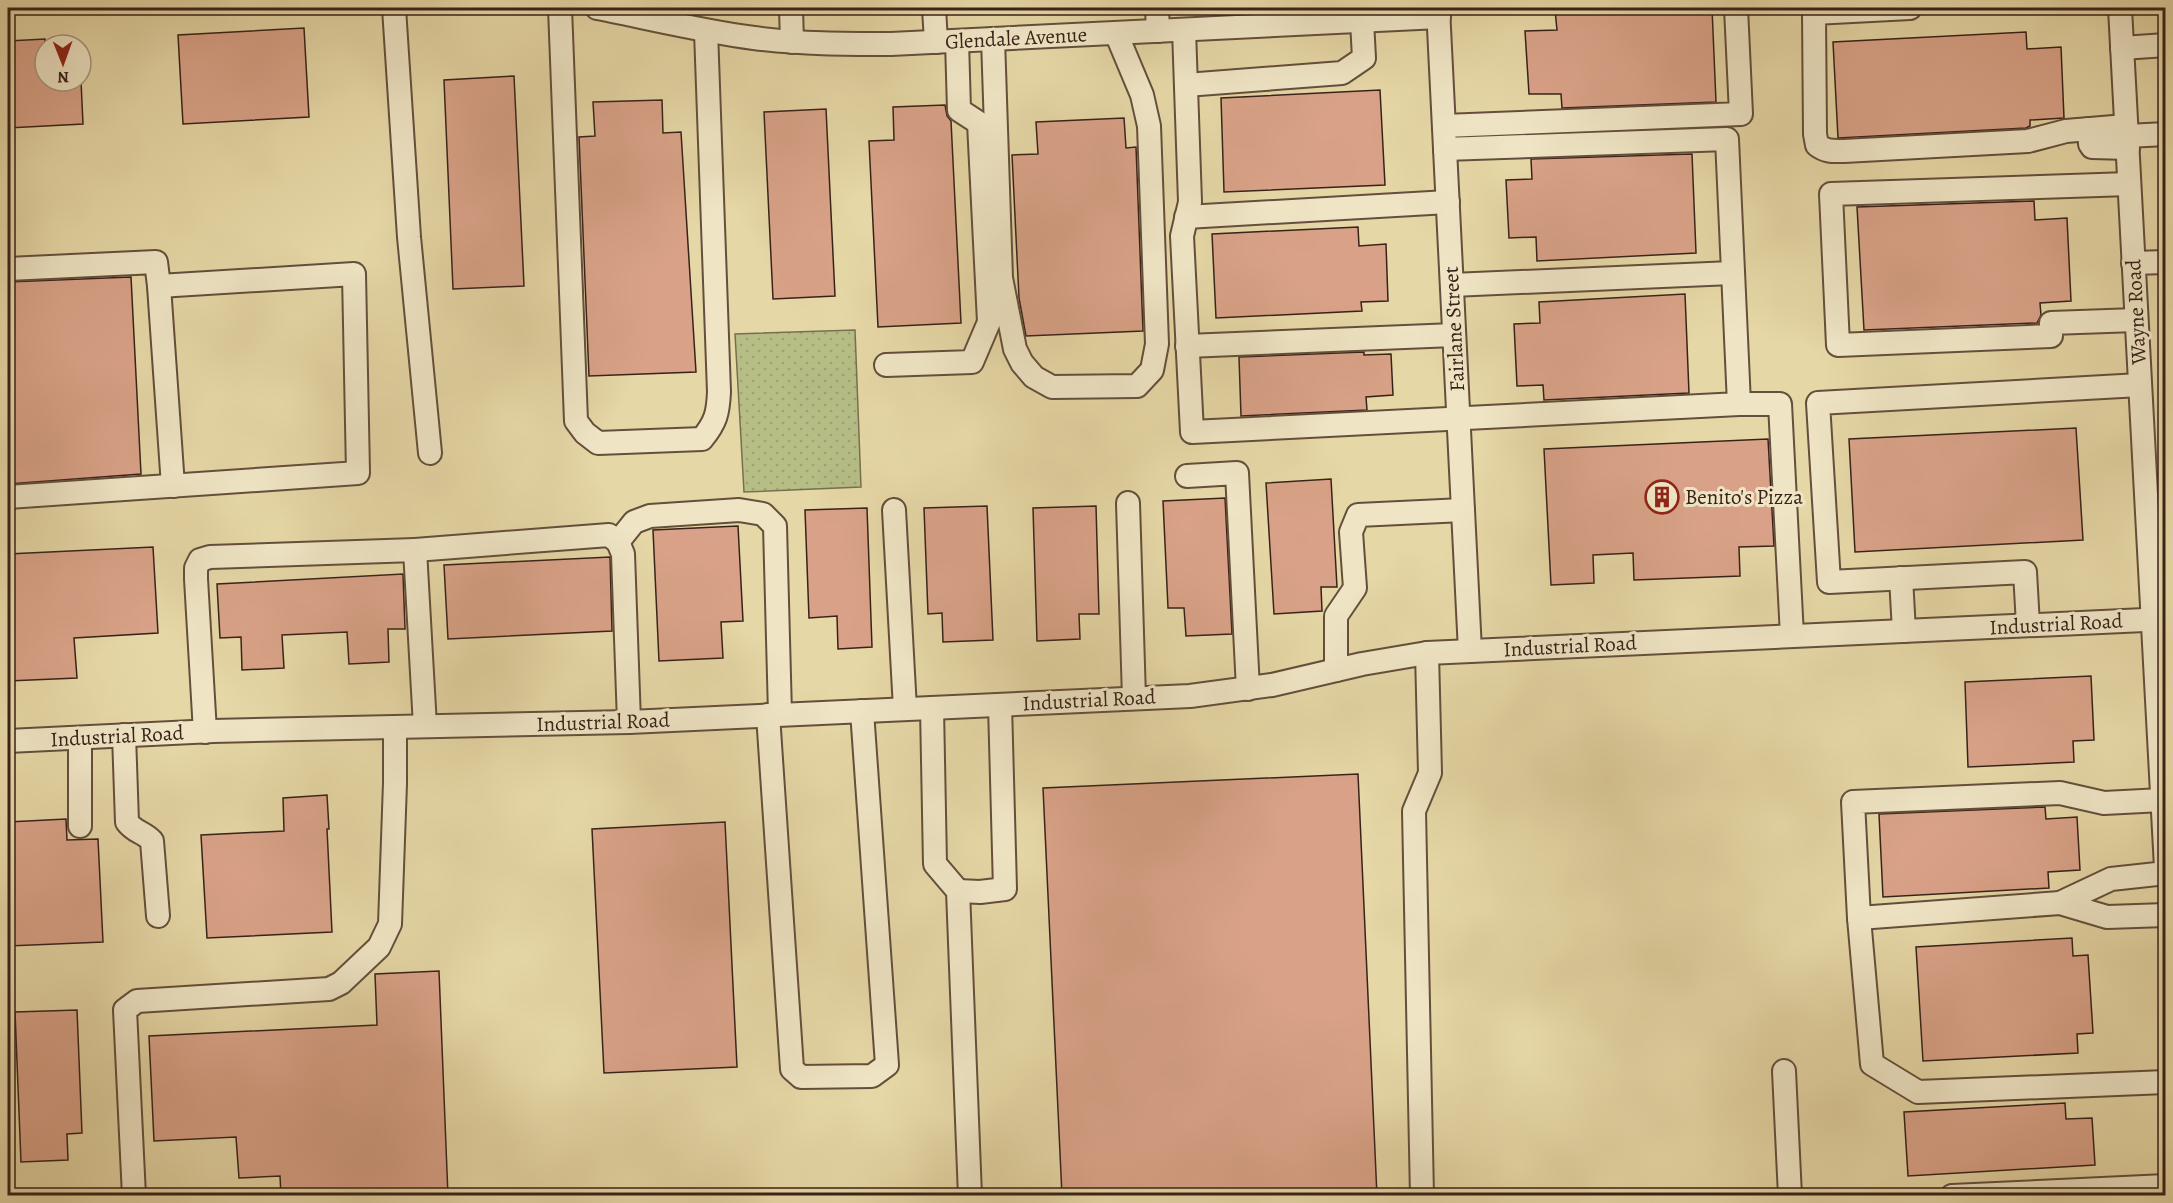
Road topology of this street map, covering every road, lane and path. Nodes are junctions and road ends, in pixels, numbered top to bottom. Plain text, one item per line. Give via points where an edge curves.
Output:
1 (394, 8) edge
2 (560, 8) edge
3 (597, 8) edge
4 (791, 8) edge
5 (934, 8) edge
6 (1157, 8) edge
7 (1736, 8) edge
8 (1910, 8) edge
9 (2120, 8) edge
10 (1814, 10) edge
11 (632, 11) edge
12 (1438, 12) edge
13 (672, 16) edge
14 (1362, 21) junction
15 (1184, 30) junction
16 (706, 31) junction
17 (1158, 31) junction
18 (1116, 33) junction
19 (993, 39) junction
20 (792, 42) junction
21 (946, 42) junction
22 (2166, 45) edge
23 (2122, 48) junction
24 (1186, 85) junction
25 (1444, 126) junction
26 (2166, 134) edge
27 (2127, 137) junction
28 (1445, 148) junction
29 (2129, 184) junction
30 (1448, 202) junction
31 (1186, 217) junction
32 (2166, 262) edge
33 (2133, 263) junction
34 (8, 269) edge
35 (1732, 273) junction
36 (1452, 285) junction
37 (159, 286) junction
38 (2136, 320) junction
39 (1454, 335) junction
40 (1188, 346) junction
41 (886, 365) dead end
42 (2140, 385) junction
43 (1739, 404) junction
44 (1458, 418) junction
45 (430, 453) dead end
46 (1187, 476) dead end
47 (173, 486) junction
48 (2156, 492) edge
49 (8, 497) edge
50 (1128, 503) dead end
51 (894, 510) dead end
52 (1463, 510) junction
53 (618, 542) junction
54 (415, 550) junction
55 (1901, 578) junction
56 (2159, 619) edge
57 (2028, 625) junction
58 (1904, 631) junction
59 (1792, 636) junction
60 (1470, 651) junction
61 (1427, 653) junction
62 (1336, 670) junction
63 (1248, 689) junction
64 (1134, 698) junction
65 (1000, 705) junction
66 (932, 708) junction
67 (905, 709) junction
68 (862, 711) junction
69 (774, 715) junction
70 (629, 722) junction
71 (425, 726) junction
72 (395, 727) junction
73 (205, 732) junction
74 (124, 735) junction
75 (80, 738) junction
76 (8, 741) edge
77 (2162, 800) junction
78 (80, 826) dead end
79 (2165, 835) edge
80 (2166, 868) edge
81 (2166, 873) edge
82 (958, 891) junction
83 (2060, 903) junction
84 (2166, 915) edge
85 (158, 916) dead end
86 (1858, 918) junction
87 (1784, 1071) dead end
88 (2166, 1082) edge
89 (2166, 1186) edge
90 (134, 1196) edge
91 (970, 1196) edge
92 (1422, 1196) edge
93 (1790, 1196) edge
94 (1953, 1196) edge

1 - 45 street via 409,237
2 - 16 street via 576,421 598,443 702,439 718,414
3 - 11 street, Glendale Avenue
4 - 20 street
5 - 21 street
6 - 17 street
7 - 25 street via 1741,114
8 - 10 street
9 - 23 street, Wayne Road
10 - 27 street via 1816,140 1827,151 2028,141 2089,129
11 - 13 street, Glendale Avenue
12 - 14 street, Glendale Avenue
12 - 25 street, Fairlane Street
13 - 16 street, Glendale Avenue
14 - 15 street, Glendale Avenue
14 - 24 street via 1364,58 1342,73
15 - 17 street, Glendale Avenue
15 - 24 street
16 - 20 street, Glendale Avenue
17 - 18 street, Glendale Avenue
18 - 19 street, Glendale Avenue
18 - 19 street via 1142,95 1149,126 1156,344 1152,370 1137,386 1052,387 1034,377 1015,349 1001,278
19 - 21 street, Glendale Avenue
20 - 21 street, Glendale Avenue
21 - 41 street via 960,110 979,123 989,322 972,362
22 - 23 street
23 - 27 street, Wayne Road
24 - 31 street via 1190,202
25 - 28 street, Fairlane Street
26 - 27 street
27 - 29 street, Wayne Road
28 - 30 street, Fairlane Street
28 - 35 street via 1727,139
29 - 33 street, Wayne Road
29 - 38 street via 1831,194 1838,345 2051,336 2051,323
30 - 31 street
30 - 36 street, Fairlane Street
31 - 40 street via 1182,236
32 - 33 street
33 - 38 street, Wayne Road
34 - 37 street via 156,262
35 - 36 street
35 - 43 street
36 - 39 street, Fairlane Street
37 - 47 street
37 - 47 street via 354,274 358,473
38 - 42 street, Wayne Road
39 - 40 street
39 - 44 street, Fairlane Street
40 - 44 street via 1192,432
42 - 48 street, Wayne Road
42 - 55 street via 1818,404 1829,582
43 - 44 street
43 - 59 street via 1780,404
44 - 52 street, Fairlane Street
46 - 63 street via 1237,473
47 - 49 street
48 - 56 street, Wayne Road
50 - 64 street
51 - 67 street
52 - 60 street, Fairlane Street
52 - 62 street via 1358,515 1351,532 1355,588 1336,616
53 - 54 street via 609,535
53 - 69 street via 634,522 650,516 739,510 763,514 775,526
53 - 70 street via 623,554
54 - 71 street
54 - 73 street via 200,560 196,579
55 - 57 street via 2025,572
55 - 58 street
56 - 57 street, Industrial Road
56 - 77 street, Wayne Road
57 - 58 street, Industrial Road
58 - 59 street, Industrial Road
59 - 60 street, Industrial Road
60 - 61 street, Industrial Road
61 - 62 street, Industrial Road
61 - 92 street via 1430,772 1414,811
62 - 63 street, Industrial Road
63 - 64 street, Industrial Road
64 - 65 street, Industrial Road
65 - 66 street, Industrial Road
65 - 82 street via 1005,889
66 - 67 street, Industrial Road
66 - 82 street via 935,864
67 - 68 street, Industrial Road
68 - 69 street, Industrial Road
68 - 69 street via 887,1065 872,1076 801,1077 792,1069
69 - 70 street, Industrial Road
70 - 71 street, Industrial Road
71 - 72 street, Industrial Road
72 - 73 street, Industrial Road
72 - 90 street via 390,924 379,947 341,983 329,989 137,1001 125,1010
73 - 74 street, Industrial Road
74 - 75 street, Industrial Road
74 - 85 street via 127,822 133,831 152,841
75 - 76 street, Industrial Road
75 - 78 street
77 - 79 street, Wayne Road
77 - 86 street via 2104,803 2060,793 1852,802
79 - 80 street, Wayne Road
81 - 83 street via 2111,879
82 - 91 street
83 - 84 street via 2107,917
83 - 86 street
86 - 88 street via 1872,1064 1918,1092
87 - 93 street
89 - 94 street

